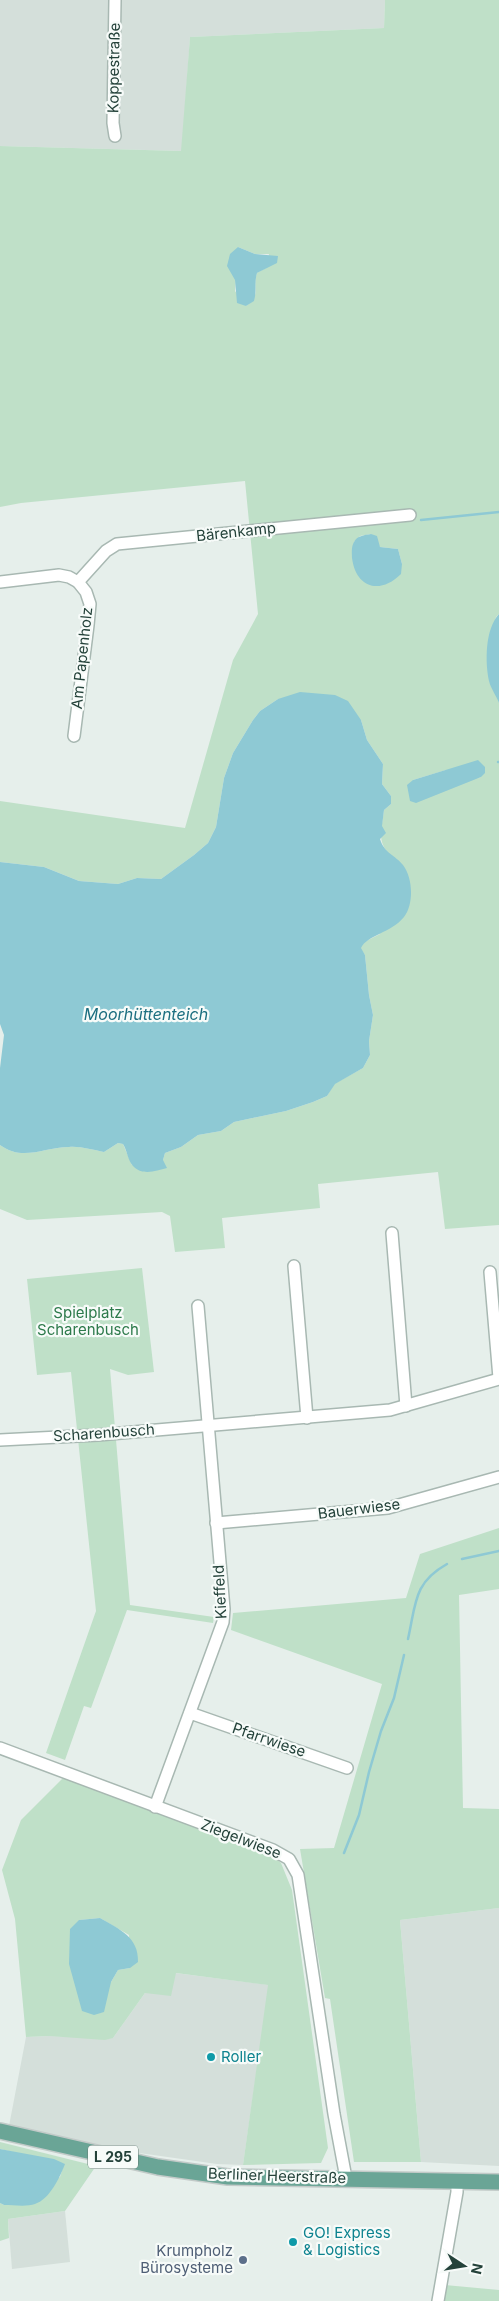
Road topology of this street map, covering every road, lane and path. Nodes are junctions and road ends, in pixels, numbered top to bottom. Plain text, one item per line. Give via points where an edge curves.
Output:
1 (115, 0) edge
2 (115, 136) dead end
3 (410, 514) dead end
4 (0, 582) edge
5 (78, 582) junction
6 (74, 736) dead end
7 (392, 1233) dead end
8 (294, 1266) dead end
9 (490, 1272) dead end
10 (198, 1306) dead end
11 (499, 1378) edge
12 (406, 1406) junction
13 (307, 1418) junction
14 (208, 1425) junction
15 (0, 1440) edge
16 (499, 1477) edge
17 (216, 1523) junction
18 (190, 1712) junction
19 (0, 1748) edge
20 (347, 1768) dead end
21 (155, 1807) junction
22 (0, 2131) edge
23 (346, 2178) junction
24 (457, 2181) junction
25 (499, 2182) edge
26 (438, 2301) edge

1 - 2 street, Koppestraße
3 - 5 street, Bärenkamp via 117,544 106,550
4 - 5 street via 59,575 69,576
5 - 6 street, Am Papenholz via 90,604
7 - 12 street
8 - 13 street
9 - 11 street
10 - 14 street
11 - 12 street, Scharenbusch
12 - 13 street, Scharenbusch
13 - 14 street, Scharenbusch
14 - 15 street, Scharenbusch
14 - 17 street, Kieffeld
16 - 17 street, Bauerwiese via 388,1508
17 - 18 street, Kieffeld via 223,1622
18 - 20 street, Pfarrwiese
18 - 21 street, Kieffeld
19 - 21 street, Ziegelwiese
21 - 23 street, Ziegelwiese via 273,1850 294,1864
22 - 23 main road, Berliner Heerstraße / L 295 via 195,2173 228,2177
23 - 24 main road, Berliner Heerstraße / L 295
24 - 25 main road, Berliner Heerstraße / L 295
24 - 26 street

